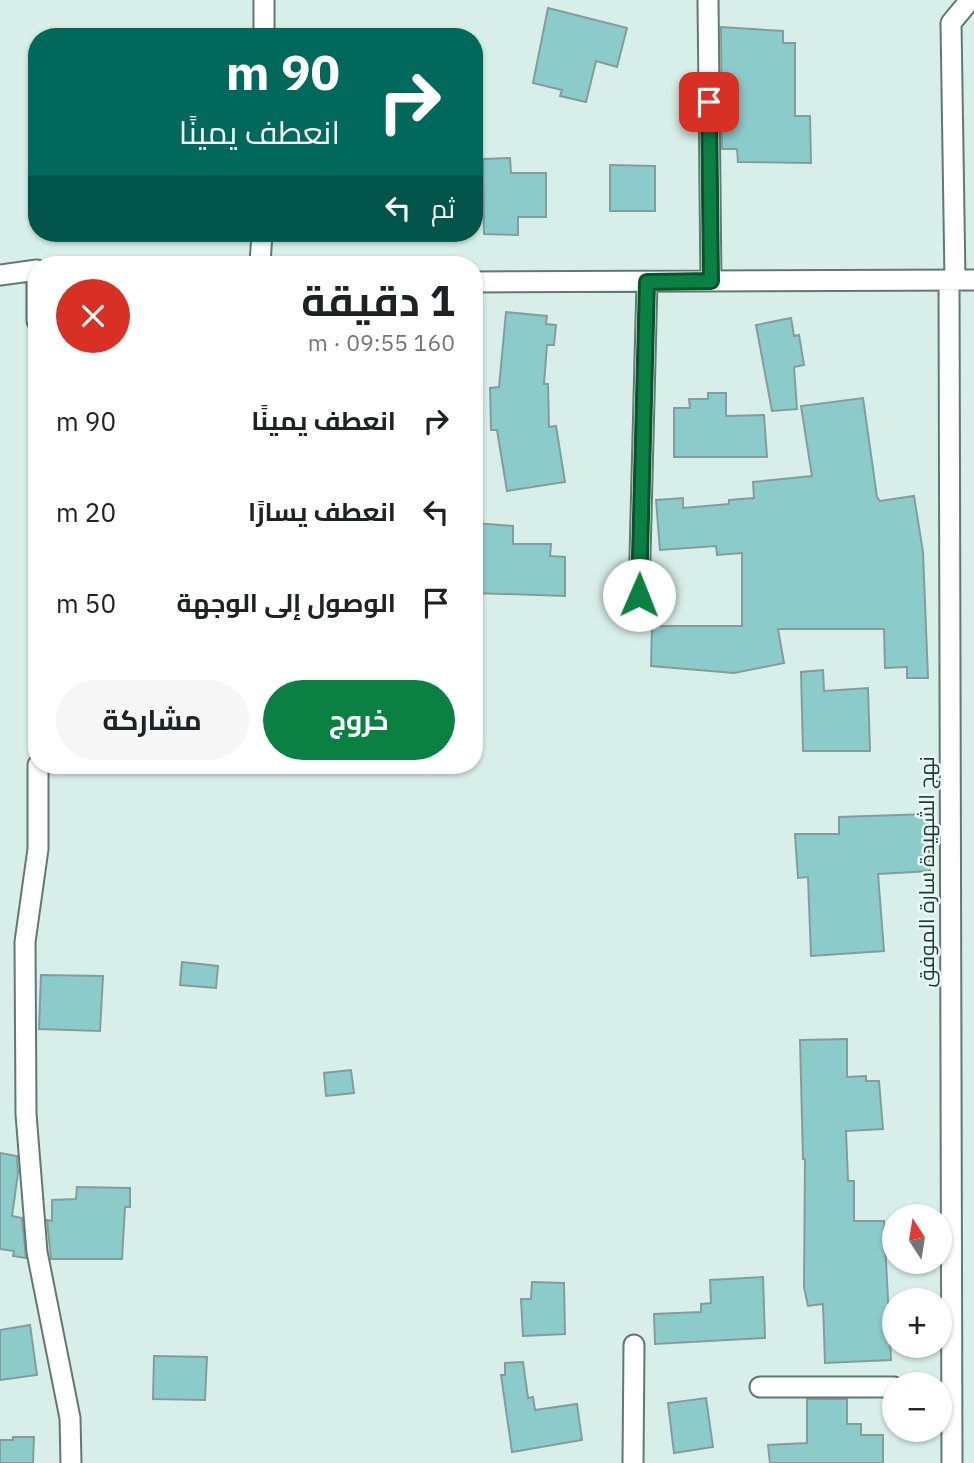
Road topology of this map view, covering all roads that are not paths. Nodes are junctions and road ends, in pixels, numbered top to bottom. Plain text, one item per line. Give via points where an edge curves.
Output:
1 (264, 0) edge
2 (708, 0) edge
3 (970, 0) edge
4 (264, 28) edge
5 (28, 271) edge
6 (0, 275) edge
7 (959, 280) edge
8 (711, 281) junction
9 (483, 282) edge
10 (647, 282) junction
11 (639, 595) dead end
12 (38, 774) edge
13 (634, 1345) dead end
14 (945, 1372) edge
15 (760, 1387) dead end
16 (882, 1387) edge
17 (950, 1442) edge
18 (71, 1463) edge
19 (634, 1463) edge
20 (952, 1463) edge

1 - 4 street
2 - 8 street
3 - 7 street, نهج الشهيدة سارة الموفق via 951,23
5 - 6 street
7 - 8 street
7 - 14 street, نهج الشهيدة سارة الموفق
8 - 10 street
9 - 10 street
10 - 11 street
12 - 18 street via 38,849 25,942 26,1114 37,1252 70,1418
13 - 19 street
15 - 16 street
17 - 20 street, نهج الشهيدة سارة الموفق

